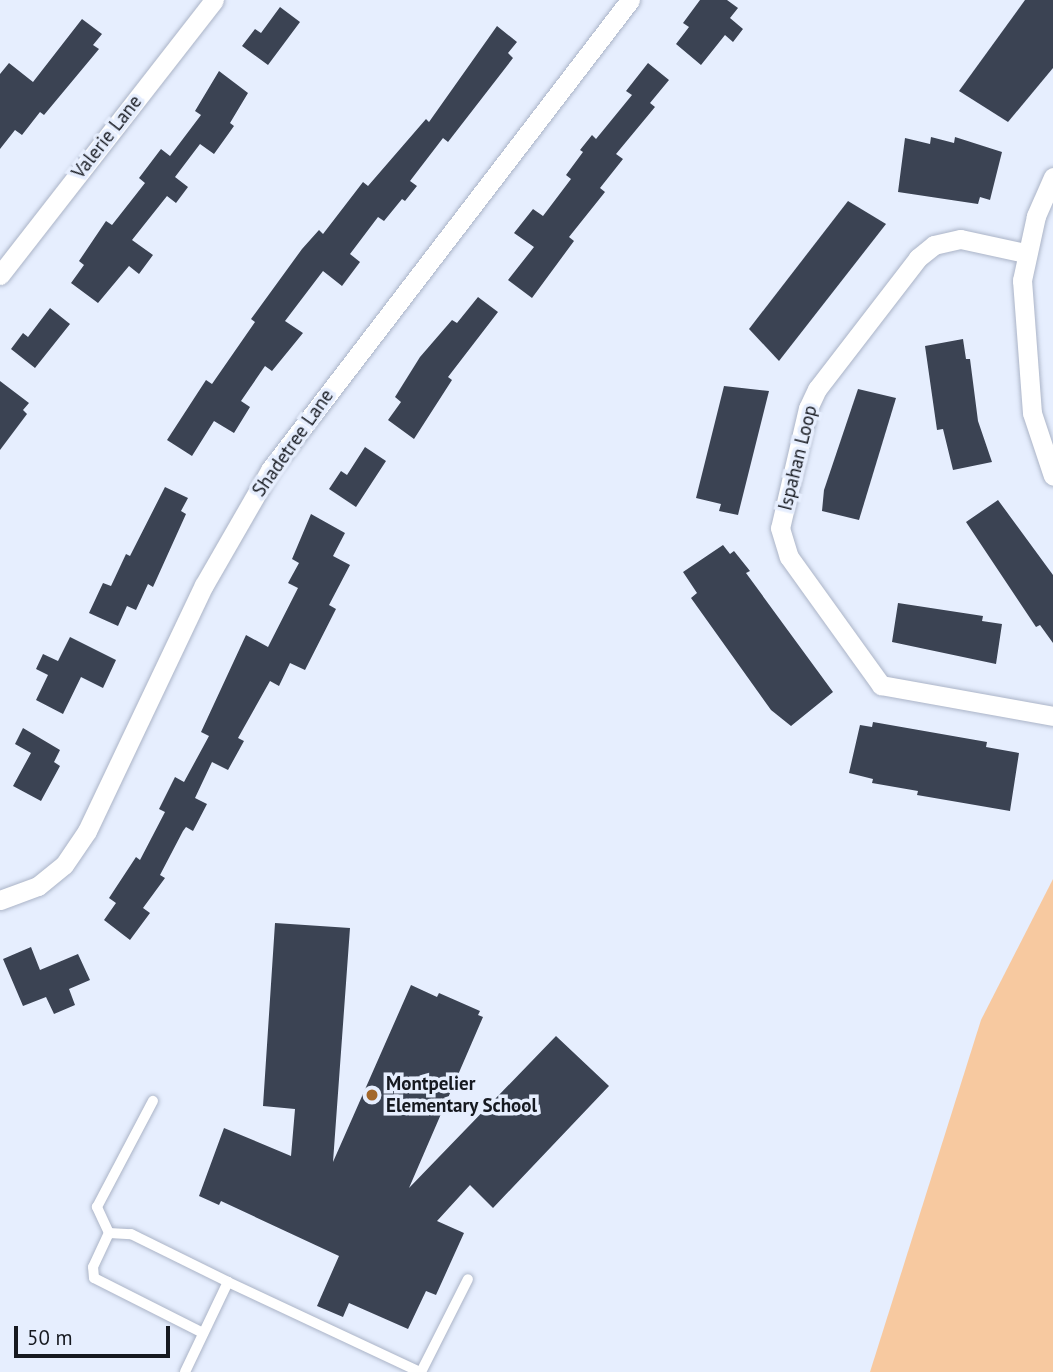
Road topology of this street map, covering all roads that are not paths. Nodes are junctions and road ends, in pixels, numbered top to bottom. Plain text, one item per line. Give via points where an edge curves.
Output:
1 (214, 0) edge
2 (630, 0) edge
3 (1053, 177) edge
4 (1025, 253) junction
5 (0, 275) edge
6 (1053, 476) edge
7 (1053, 716) edge
8 (0, 900) edge
9 (153, 1101) dead end
10 (109, 1233) junction
11 (468, 1279) dead end
12 (228, 1282) junction
13 (203, 1333) junction
14 (187, 1371) edge
15 (421, 1372) edge

1 - 5 street, Valerie Lane
2 - 8 street, Shadetree Lane via 270,470 204,585 87,831 64,865 38,886
3 - 4 street
4 - 6 street via 1026,371 1038,436
4 - 7 street, Ispahan Loop via 960,239 934,245 918,258 817,389 808,408 780,528 789,557 881,685
9 - 10 lane via 97,1207
10 - 12 lane via 131,1234
10 - 13 lane via 93,1268 94,1278
11 - 15 lane
12 - 13 lane
12 - 15 lane
13 - 14 lane

